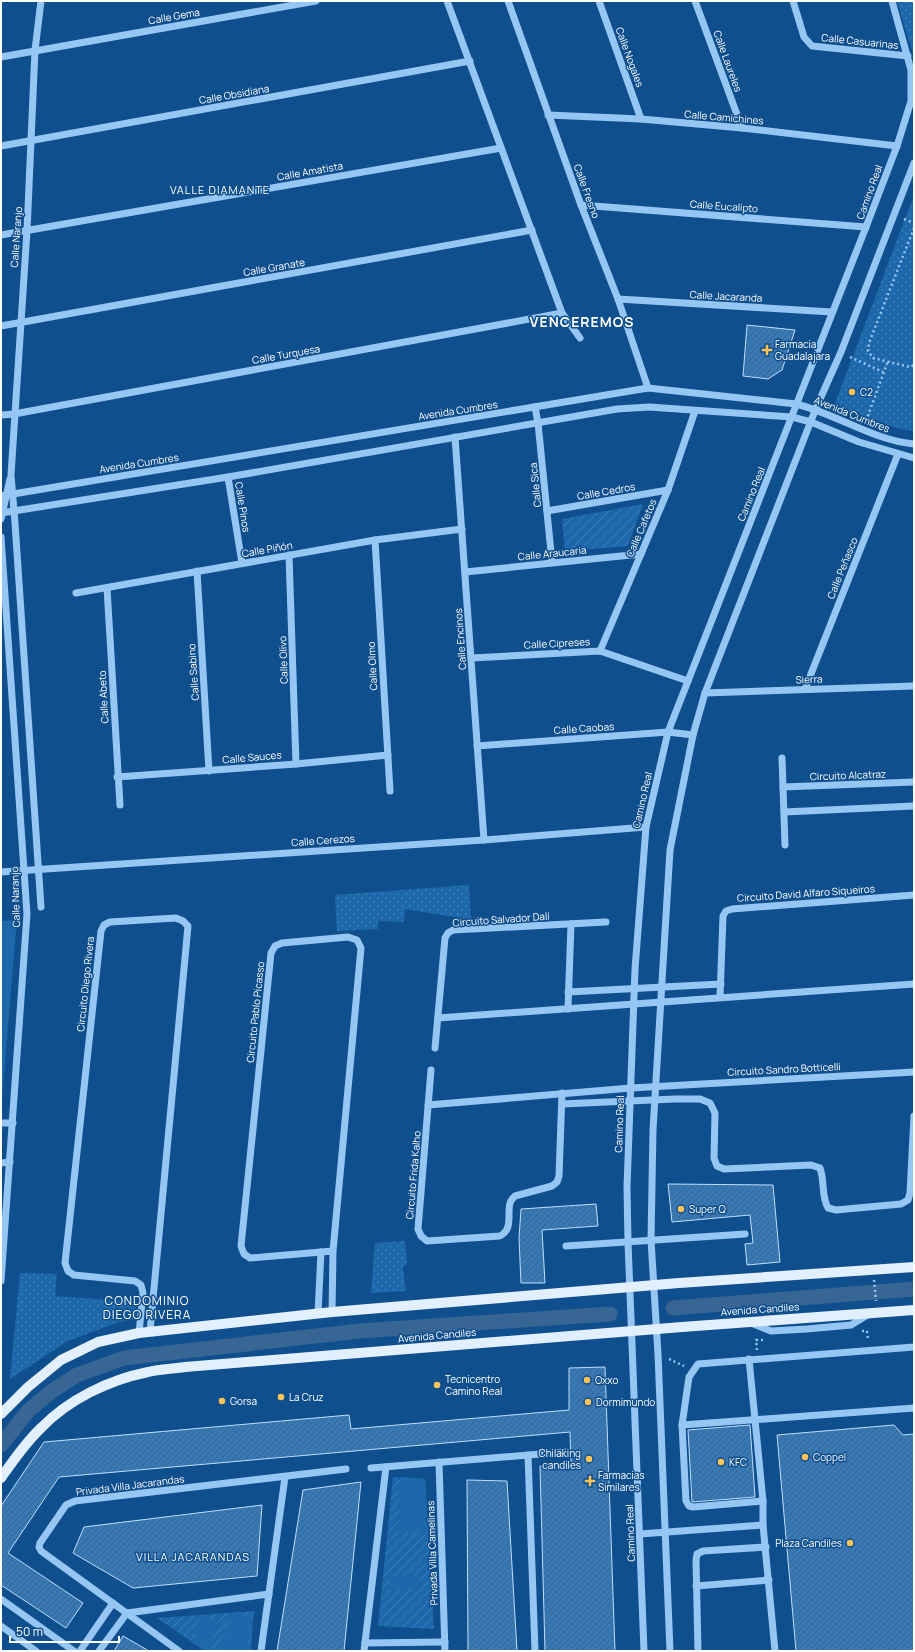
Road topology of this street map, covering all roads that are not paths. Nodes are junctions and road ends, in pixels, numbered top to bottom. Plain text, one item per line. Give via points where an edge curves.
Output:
1 (41, 1) edge
2 (316, 1) edge
3 (447, 1) edge
4 (508, 1) edge
5 (599, 1) edge
6 (695, 1) edge
7 (793, 1) edge
8 (892, 1) edge
9 (35, 50) junction
10 (908, 56) junction
11 (1, 57) edge
12 (470, 61) junction
13 (548, 114) junction
14 (641, 119) junction
15 (742, 128) junction
16 (31, 141) junction
17 (1, 146) edge
18 (897, 146) junction
19 (501, 148) junction
20 (914, 163) edge
21 (581, 205) junction
22 (866, 227) junction
23 (532, 230) junction
24 (27, 231) junction
25 (1, 235) edge
26 (618, 299) junction
27 (832, 312) junction
28 (562, 313) junction
29 (20, 323) junction
30 (1, 326) edge
31 (580, 338) dead end
32 (648, 388) junction
33 (796, 404) junction
34 (535, 407) junction
35 (816, 408) junction
36 (695, 411) junction
37 (14, 414) junction
38 (1, 415) edge
39 (792, 417) junction
40 (811, 422) junction
41 (538, 423) junction
42 (455, 437) junction
43 (914, 444) edge
44 (898, 454) junction
45 (914, 458) edge
46 (228, 477) junction
47 (668, 490) junction
48 (6, 495) edge
49 (547, 511) junction
50 (14, 512) junction
51 (1, 515) edge
52 (462, 529) junction
53 (1, 537) edge
54 (375, 540) junction
55 (289, 554) junction
56 (641, 554) junction
57 (552, 562) junction
58 (242, 563) junction
59 (197, 572) junction
60 (465, 572) junction
61 (107, 588) junction
62 (76, 593) dead end
63 (600, 651) junction
64 (471, 658) junction
65 (688, 681) junction
66 (914, 686) edge
67 (805, 689) junction
68 (705, 693) junction
69 (668, 732) junction
70 (693, 735) junction
71 (477, 746) junction
72 (388, 755) junction
73 (782, 758) dead end
74 (296, 764) junction
75 (209, 771) junction
76 (118, 777) junction
77 (914, 782) edge
78 (783, 788) junction
79 (390, 791) dead end
80 (120, 805) dead end
81 (914, 806) edge
82 (784, 812) junction
83 (646, 827) junction
84 (484, 840) junction
85 (785, 845) dead end
86 (24, 870) junction
87 (40, 870) junction
88 (1, 872) edge
89 (914, 895) edge
90 (41, 907) dead end
91 (606, 922) dead end
92 (571, 924) junction
93 (720, 984) junction
94 (914, 984) edge
95 (661, 987) junction
96 (634, 988) junction
97 (568, 992) junction
98 (720, 998) junction
99 (660, 1002) junction
100 (634, 1004) junction
101 (568, 1008) junction
102 (438, 1018) junction
103 (435, 1048) dead end
104 (431, 1070) dead end
105 (914, 1072) edge
106 (655, 1087) junction
107 (630, 1088) junction
108 (562, 1093) junction
109 (655, 1100) junction
110 (630, 1102) junction
111 (562, 1104) junction
112 (428, 1105) junction
113 (914, 1116) edge
114 (1, 1123) edge
115 (13, 1123) junction
116 (10, 1162) junction
117 (1, 1163) edge
118 (745, 1234) dead end
119 (652, 1240) junction
120 (628, 1242) junction
121 (566, 1246) dead end
122 (333, 1251) junction
123 (321, 1252) junction
124 (914, 1267) edge
125 (1, 1281) edge
126 (654, 1285) junction
127 (630, 1287) junction
128 (914, 1310) edge
129 (332, 1312) junction
130 (318, 1313) junction
131 (656, 1330) junction
132 (150, 1331) junction
133 (632, 1332) junction
134 (139, 1333) junction
135 (914, 1347) edge
136 (749, 1360) junction
137 (914, 1408) edge
138 (1, 1414) edge
139 (754, 1420) junction
140 (682, 1425) junction
141 (565, 1452) dead end
142 (528, 1454) junction
143 (439, 1462) junction
144 (386, 1466) junction
145 (371, 1468) dead end
146 (346, 1469) dead end
147 (285, 1477) junction
148 (1, 1478) edge
149 (763, 1502) junction
150 (763, 1525) junction
151 (666, 1533) junction
152 (640, 1534) junction
153 (766, 1547) junction
154 (769, 1580) junction
155 (696, 1586) junction
156 (269, 1594) junction
157 (1, 1599) edge
158 (113, 1603) junction
159 (127, 1613) junction
160 (1, 1626) edge
161 (445, 1642) junction
162 (365, 1643) junction
163 (36, 1651) edge
164 (74, 1651) edge
165 (80, 1651) edge
166 (99, 1651) edge
167 (179, 1651) edge
168 (261, 1651) edge
169 (364, 1651) edge
170 (445, 1651) edge
171 (535, 1651) edge
172 (644, 1651) edge
173 (670, 1651) edge
174 (698, 1651) edge
175 (775, 1651) edge

1 - 9 street, Calle Naranjo
2 - 9 street, Calle Gema
3 - 12 street
4 - 13 street, Calle Fresno
5 - 14 street, Calle Nogales
6 - 15 street, Calle Laureles
7 - 10 street, Calle Casuarinas via 804,37 812,46
8 - 10 street, Camino Real
9 - 11 street, Calle Gema
9 - 16 street, Calle Naranjo
10 - 18 street, Camino Real via 911,70 911,101
12 - 16 street, Calle Obsidiana
12 - 19 street
13 - 14 street, Calle Camichines
13 - 21 street, Calle Fresno
14 - 15 street, Calle Camichines
15 - 18 street, Calle Camichines
16 - 17 street, Calle Obsidiana
16 - 24 street, Calle Naranjo
18 - 22 street, Camino Real
19 - 23 street
19 - 24 street, Calle Amatista
20 - 35 street via 841,352
21 - 22 street, Calle Eucalipto
21 - 26 street, Calle Fresno
22 - 27 street, Camino Real
23 - 28 street
23 - 29 street, Calle Granate
24 - 25 street, Calle Amatista
24 - 29 street, Calle Naranjo
26 - 27 street, Calle Jacaranda
26 - 32 street, Calle Fresno
27 - 33 street, Camino Real
28 - 31 street
28 - 37 street, Calle Turquesa
29 - 30 street, Calle Granate
29 - 37 street, Calle Naranjo
32 - 33 street, Avenida Cumbres
32 - 34 street, Avenida Cumbres
33 - 35 street, Avenida Cumbres
33 - 39 street, Camino Real
34 - 41 street, Calle Sica
34 - 48 street, Avenida Cumbres
35 - 40 street
35 - 43 street, Avenida Cumbres via 862,430 900,443
36 - 39 street
36 - 41 street via 650,406
36 - 47 street, Calle Cafetos
37 - 38 street, Calle Turquesa
37 - 48 street, Calle Naranjo via 11,475
39 - 40 street
39 - 65 street, Camino Real
40 - 44 street via 859,442
40 - 68 street
41 - 42 street
41 - 49 street, Calle Sica
42 - 46 street
42 - 52 street, Calle Encinos
44 - 45 street
44 - 67 street, Calle Peñasco
46 - 50 street
46 - 58 street, Calle Pinos
47 - 49 street, Calle Cedros
47 - 56 street, Calle Cafetos
48 - 50 street, Calle Naranjo
48 - 51 street, Calle Naranjo
49 - 57 street, Calle Sica
50 - 51 street
50 - 87 street, Calle Naranjo
52 - 54 street, Calle Piñón
52 - 60 street, Calle Encinos
53 - 86 street, Calle Naranjo
54 - 55 street, Calle Piñón
54 - 72 street, Calle Olmo
55 - 58 street, Calle Piñón
55 - 74 street, Calle Olivo
56 - 57 street, Calle Araucaria
56 - 63 street, Calle Cafetos
57 - 60 street, Calle Araucaria
58 - 59 street, Calle Piñón
59 - 61 street, Calle Piñón
59 - 75 street, Calle Sabino
60 - 64 street, Calle Encinos
61 - 62 street, Calle Piñón
61 - 76 street, Calle Abeto
63 - 64 street, Calle Cipreses
63 - 65 street, Calle Cipreses
64 - 71 street, Calle Encinos
65 - 69 street, Camino Real
66 - 67 street, Sierra
67 - 68 street, Sierra
68 - 70 street
69 - 70 street, Calle Caobas
69 - 71 street, Calle Caobas
69 - 83 street, Camino Real
70 - 95 street via 670,850
71 - 84 street, Calle Encinos
72 - 74 street, Calle Sauces
72 - 79 street, Calle Olmo
73 - 78 street
74 - 75 street, Calle Sauces
75 - 76 street, Calle Sauces
76 - 80 street, Calle Abeto
77 - 78 street, Circuito Alcatraz
78 - 82 street
81 - 82 street
82 - 85 street
83 - 84 street, Calle Cerezos
83 - 96 street, Camino Real
84 - 87 street, Calle Cerezos
86 - 87 street, Calle Cerezos
86 - 88 street, Calle Cerezos
86 - 115 street, Calle Naranjo via 27,914
87 - 90 street, Calle Naranjo
89 - 93 street, Circuito David Alfaro Siqueiros via 726,911 723,916
91 - 92 street, Circuito Salvador Dalí
92 - 97 street
92 - 102 street, Circuito Salvador Dalí via 453,930 448,933 445,938
93 - 95 street
93 - 98 street, Circuito David Alfaro Siqueiros
94 - 98 street
95 - 96 street
95 - 99 street
96 - 97 street
96 - 100 street, Camino Real
97 - 101 street
98 - 99 street
99 - 100 street
99 - 106 street
100 - 101 street
100 - 107 street, Camino Real
101 - 102 street
102 - 103 street, Circuito Salvador Dalí
104 - 112 street, Circuito Frida Kalho
105 - 106 street, Circuito Sandro Botticelli
106 - 107 street
106 - 109 street
107 - 108 street
107 - 110 street, Camino Real
108 - 111 street, Circuito Frida Kalho
108 - 112 street
109 - 110 street
109 - 113 street via 700,1099 710,1103 715,1113 714,1158 717,1166 724,1169 812,1165 820,1168 824,1200 828,1208 836,1210 901,1204 908,1200
109 - 119 street via 651,1186
110 - 111 street
110 - 120 street, Camino Real
111 - 112 street, Circuito Frida Kalho via 557,1182 552,1186 512,1198 508,1228 506,1233 500,1236 427,1241 418,1229
114 - 115 street
115 - 116 street, Calle Naranjo
116 - 117 street
116 - 125 street, Calle Naranjo
118 - 119 street
119 - 120 street
119 - 126 street
120 - 121 street
120 - 127 street, Camino Real
122 - 123 street, Circuito Pablo Picasso
122 - 123 street, Circuito Pablo Picasso via 361,948 356,940 348,937 282,943 275,946 271,953 241,1246 244,1254 250,1258
122 - 129 street, Circuito Pablo Picasso
123 - 130 street
124 - 126 main road
126 - 127 main road
126 - 131 street
127 - 129 main road
127 - 133 street, Camino Real
128 - 131 main road, Avenida Candiles
129 - 130 main road
130 - 132 main road
131 - 133 main road, Avenida Candiles
131 - 151 street
132 - 134 main road
132 - 134 street, Circuito Diego Rivera via 188,926 176,918 110,922 104,925 101,931 65,1263 68,1271 74,1275 129,1280 141,1285 143,1293
133 - 148 main road, Avenida Candiles via 148,1372 113,1382 65,1408 41,1427
133 - 152 street, Camino Real
134 - 138 main road via 98,1342 61,1360 28,1387
135 - 136 street
136 - 139 street
136 - 140 street via 698,1364 689,1377
137 - 139 street
139 - 140 street
139 - 149 street
140 - 149 street via 686,1501 689,1506
141 - 142 street
142 - 143 street
142 - 171 street
143 - 144 street
143 - 161 street, Privada Villa Camelinas
144 - 145 street
144 - 162 street
146 - 147 street, Privada Villa Jacarandas
147 - 156 street
147 - 158 street, Privada Villa Jacarandas via 70,1502 40,1542 39,1547 44,1554
149 - 150 street
150 - 151 street
150 - 153 street
151 - 152 street
151 - 173 street
152 - 172 street, Camino Real
153 - 154 street
153 - 155 street via 703,1551 697,1554
154 - 155 street
154 - 175 street
155 - 174 street
156 - 159 street
156 - 168 street
157 - 164 street
158 - 159 street, Privada Villa Jacarandas
158 - 165 street
159 - 166 street
159 - 167 street, Privada Villa Jacarandas
160 - 163 street
161 - 162 street
161 - 170 street, Privada Villa Camelinas
162 - 169 street

